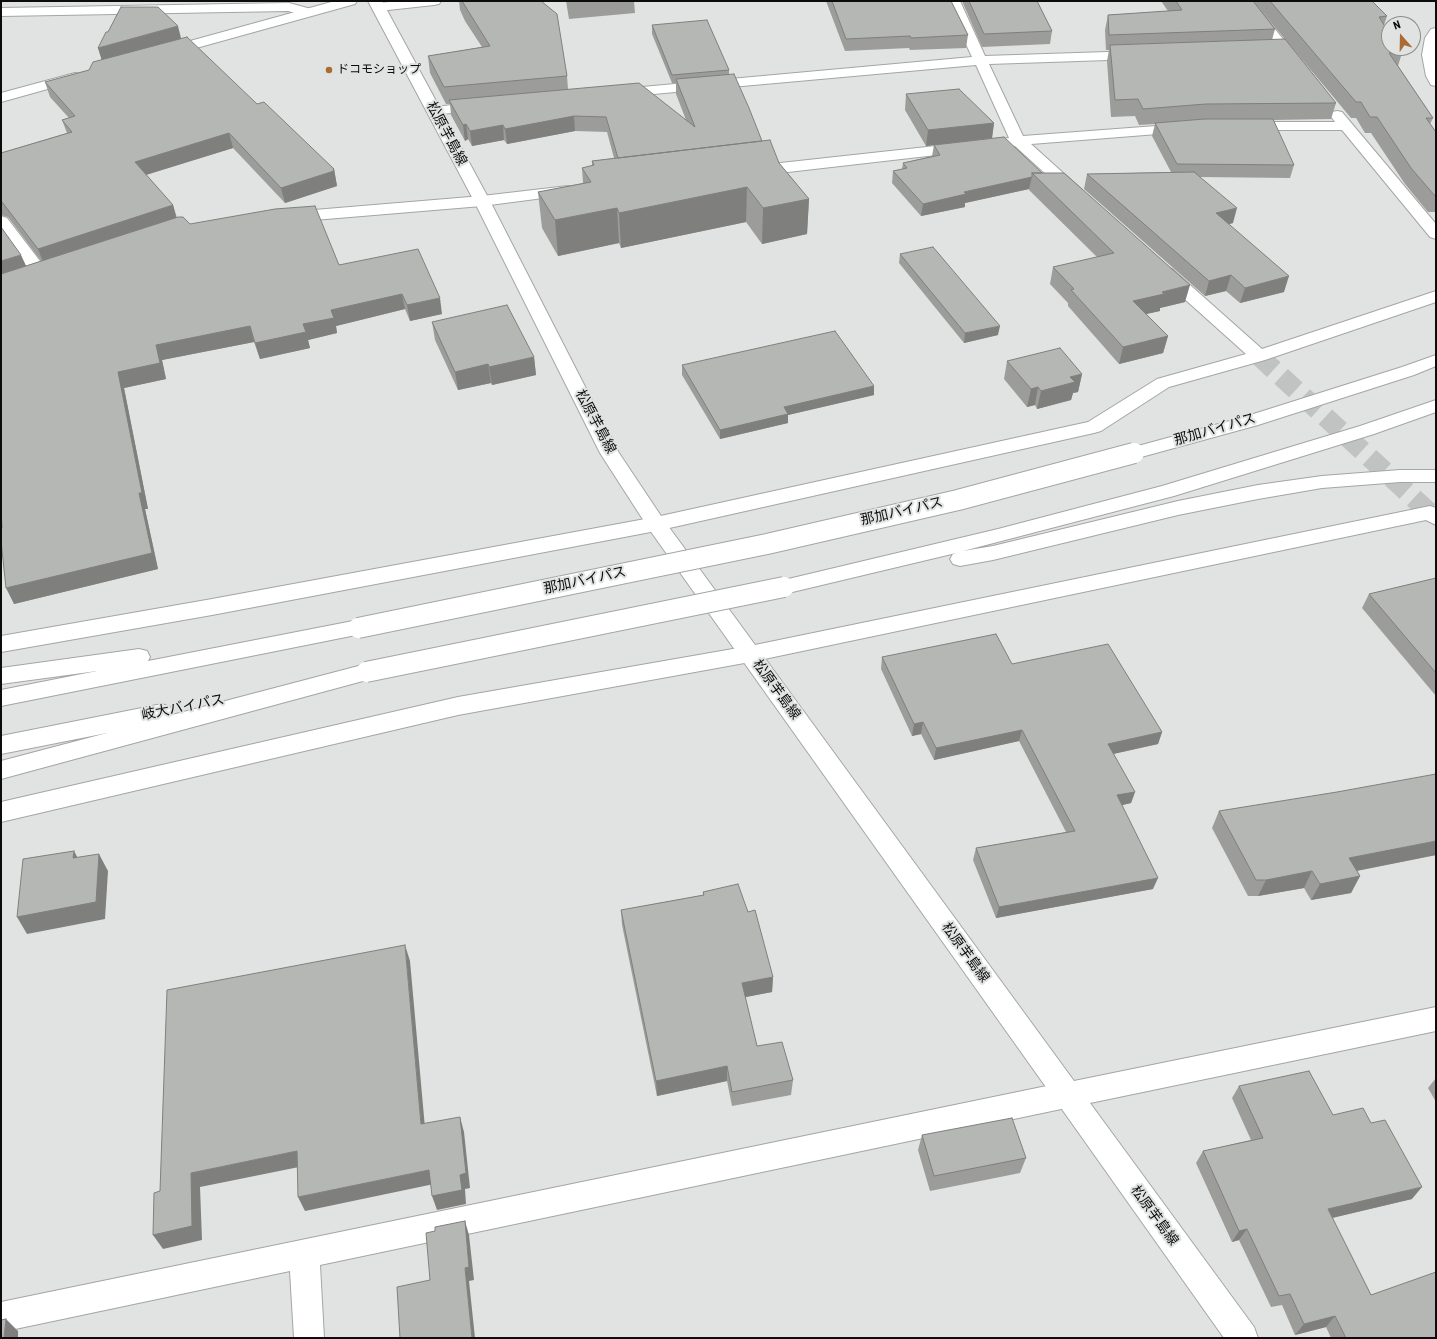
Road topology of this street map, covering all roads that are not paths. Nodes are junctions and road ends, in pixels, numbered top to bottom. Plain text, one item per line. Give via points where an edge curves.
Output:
1 (350, 1) edge
2 (434, 1) edge
3 (952, 1) edge
4 (1245, 1) edge
5 (377, 4) edge
6 (1, 12) edge
7 (306, 12) junction
8 (1436, 32) edge
9 (1285, 50) junction
10 (1269, 51) edge
11 (154, 55) edge
12 (1152, 55) edge
13 (980, 60) junction
14 (85, 74) edge
15 (1304, 74) edge
16 (1436, 82) edge
17 (608, 94) edge
18 (1, 98) edge
19 (1327, 103) edge
20 (497, 105) edge
21 (434, 110) junction
22 (1234, 126) edge
23 (1346, 126) junction
24 (1194, 127) edge
25 (1018, 142) junction
26 (742, 172) edge
27 (584, 189) edge
28 (482, 201) junction
29 (1088, 204) edge
30 (275, 218) edge
31 (1, 221) edge
32 (1436, 234) edge
33 (1153, 262) edge
34 (41, 273) edge
35 (1436, 296) edge
36 (1436, 344) edge
37 (1259, 356) junction
38 (1436, 360) edge
39 (1436, 406) edge
40 (1251, 421) junction
41 (1436, 476) edge
42 (1436, 518) edge
43 (656, 524) junction
44 (784, 587) junction
45 (358, 628) junction
46 (1, 644) edge
47 (750, 654) junction
48 (366, 672) junction
49 (1, 676) edge
50 (1, 698) edge
51 (1, 745) edge
52 (1, 770) edge
53 (1, 812) edge
54 (1436, 1019) edge
55 (1066, 1095) junction
56 (304, 1252) junction
57 (1, 1317) edge
58 (309, 1338) edge
59 (1243, 1338) edge

1 - 7 main road
2 - 5 main road
3 - 13 main road
4 - 9 main road
5 - 21 main road, 松原芋島線
6 - 7 main road via 289,7
7 - 11 main road
8 - 16 main road via 1432,38 1429,55
9 - 10 main road
9 - 15 main road
12 - 13 main road
13 - 17 main road
13 - 25 main road
14 - 18 main road
19 - 23 main road
20 - 21 main road
21 - 28 main road, 松原芋島線
22 - 23 main road
23 - 32 main road
24 - 25 main road
25 - 26 main road
25 - 29 main road
27 - 28 main road
28 - 30 main road
28 - 43 main road, 松原芋島線 via 610,453
31 - 34 main road
33 - 37 main road
35 - 37 main road
36 - 40 main road
37 - 43 main road via 1163,383 1094,427
38 - 40 main road, 那加バイパス
39 - 44 main road via 1367,430 1167,491 998,536
40 - 45 main road, 那加バイパス, bridge via 958,500 774,542
41 - 44 main road via 1322,482 1258,492 1178,508 993,553
42 - 47 main road via 1430,513
43 - 46 main road via 220,606
43 - 47 main road, 松原芋島線
44 - 48 main road, bridge
45 - 49 main road
45 - 50 main road
47 - 53 main road via 458,706
47 - 55 main road, 松原芋島線
48 - 51 main road, 岐大バイパス
48 - 52 main road
54 - 55 main road
55 - 56 main road
55 - 59 main road, 松原芋島線
56 - 57 main road
56 - 58 main road

